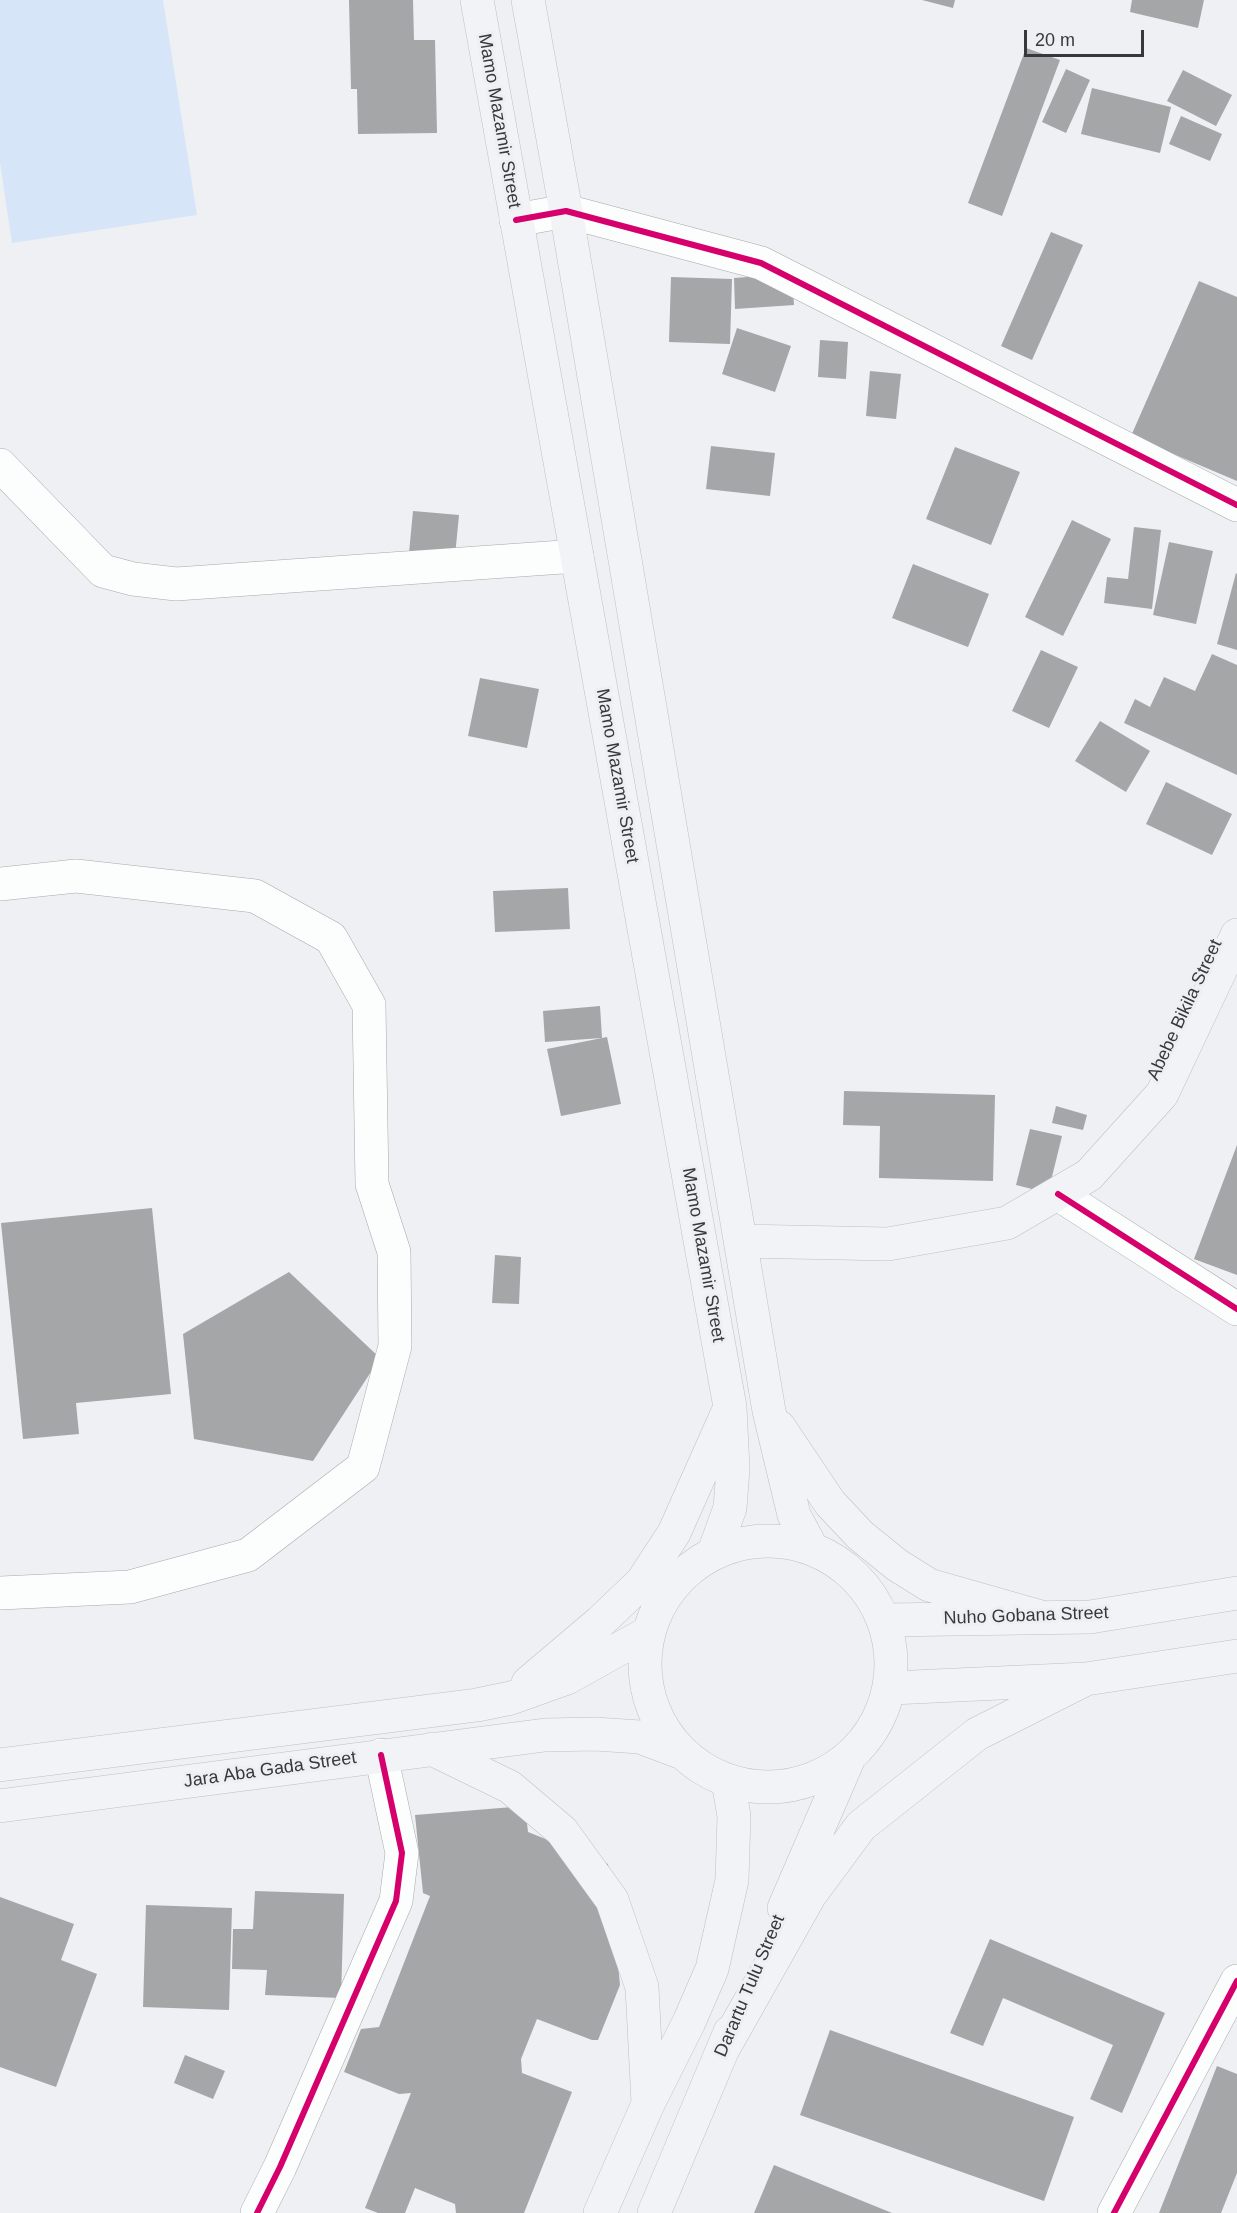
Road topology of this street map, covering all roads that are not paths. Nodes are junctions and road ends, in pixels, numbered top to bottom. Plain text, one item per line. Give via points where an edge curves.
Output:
1 (477, 0) edge
2 (528, 0) edge
3 (566, 211) junction
4 (516, 220) junction
5 (0, 465) edge
6 (1237, 506) edge
7 (577, 556) junction
8 (0, 884) edge
9 (1237, 934) edge
10 (1230, 970) edge
11 (728, 1172) junction
12 (690, 1179) junction
13 (1058, 1194) junction
14 (741, 1240) junction
15 (1237, 1309) edge
16 (730, 1407) junction
17 (769, 1411) junction
18 (811, 1546) junction
19 (714, 1552) junction
20 (0, 1593) edge
21 (1237, 1593) edge
22 (1045, 1618) junction
23 (886, 1620) junction
24 (646, 1634) junction
25 (1237, 1656) edge
26 (1086, 1678) junction
27 (891, 1688) junction
28 (511, 1698) junction
29 (432, 1749) junction
30 (680, 1752) junction
31 (381, 1755) junction
32 (848, 1760) junction
33 (0, 1765) edge
34 (728, 1781) junction
35 (0, 1806) edge
36 (1237, 1981) edge
37 (1229, 2017) edge
38 (722, 2051) junction
39 (648, 2104) junction
40 (257, 2213) edge
41 (600, 2213) edge
42 (654, 2213) edge
43 (1114, 2213) edge

1 - 4 main road, Mamo Mazamir Street
2 - 3 main road
3 - 4 street
3 - 6 street via 760,263
3 - 11 main road
4 - 7 main road, Mamo Mazamir Street
5 - 7 street via 103,570 133,579 176,584
7 - 12 main road, Mamo Mazamir Street
8 - 20 street via 76,876 255,896 331,938 369,1005 372,1184 394,1252 394,1346 363,1467 248,1555 130,1587
9 - 10 main road, Abebe Bikila Street
10 - 13 main road, Abebe Bikila Street via 1162,1095 1089,1175
11 - 12 main road
11 - 14 main road
12 - 16 main road, Mamo Mazamir Street
13 - 14 main road, Abebe Bikila Street via 1007,1223 888,1244
13 - 15 street
14 - 17 main road
16 - 19 main road, Mamo Mazamir Street via 730,1508
16 - 28 main road via 674,1533 642,1582
17 - 18 main road via 794,1515
17 - 22 main road via 830,1503 897,1564 929,1585
18 - 19 main road via 762,1539
18 - 23 main road via 857,1576
19 - 24 main road via 670,1585
21 - 22 main road, Nuho Gobana Street via 1090,1617
22 - 23 main road, Nuho Gobana Street
23 - 27 main road
24 - 28 main road, Jara Aba Gada Street via 567,1678
24 - 30 main road via 644,1677 656,1718
25 - 26 main road
26 - 27 main road
26 - 38 main road via 977,1734 861,1826 810,1895
27 - 32 main road via 878,1723
28 - 33 main road, Jara Aba Gada Street
29 - 30 main road, Jara Aba Gada Street via 545,1735 595,1734 640,1737
29 - 31 main road, Jara Aba Gada Street
29 - 39 main road via 510,1787 562,1831 612,1900 642,1987
30 - 34 main road via 702,1769
31 - 35 main road, Jara Aba Gada Street
31 - 40 street via 402,1853 396,1901
32 - 34 main road via 790,1786
32 - 38 main road, Darartu Tulu Street
34 - 39 main road via 734,1816 732,1880 712,1969
36 - 37 street
37 - 43 street
38 - 42 main road, Darartu Tulu Street
39 - 41 main road

